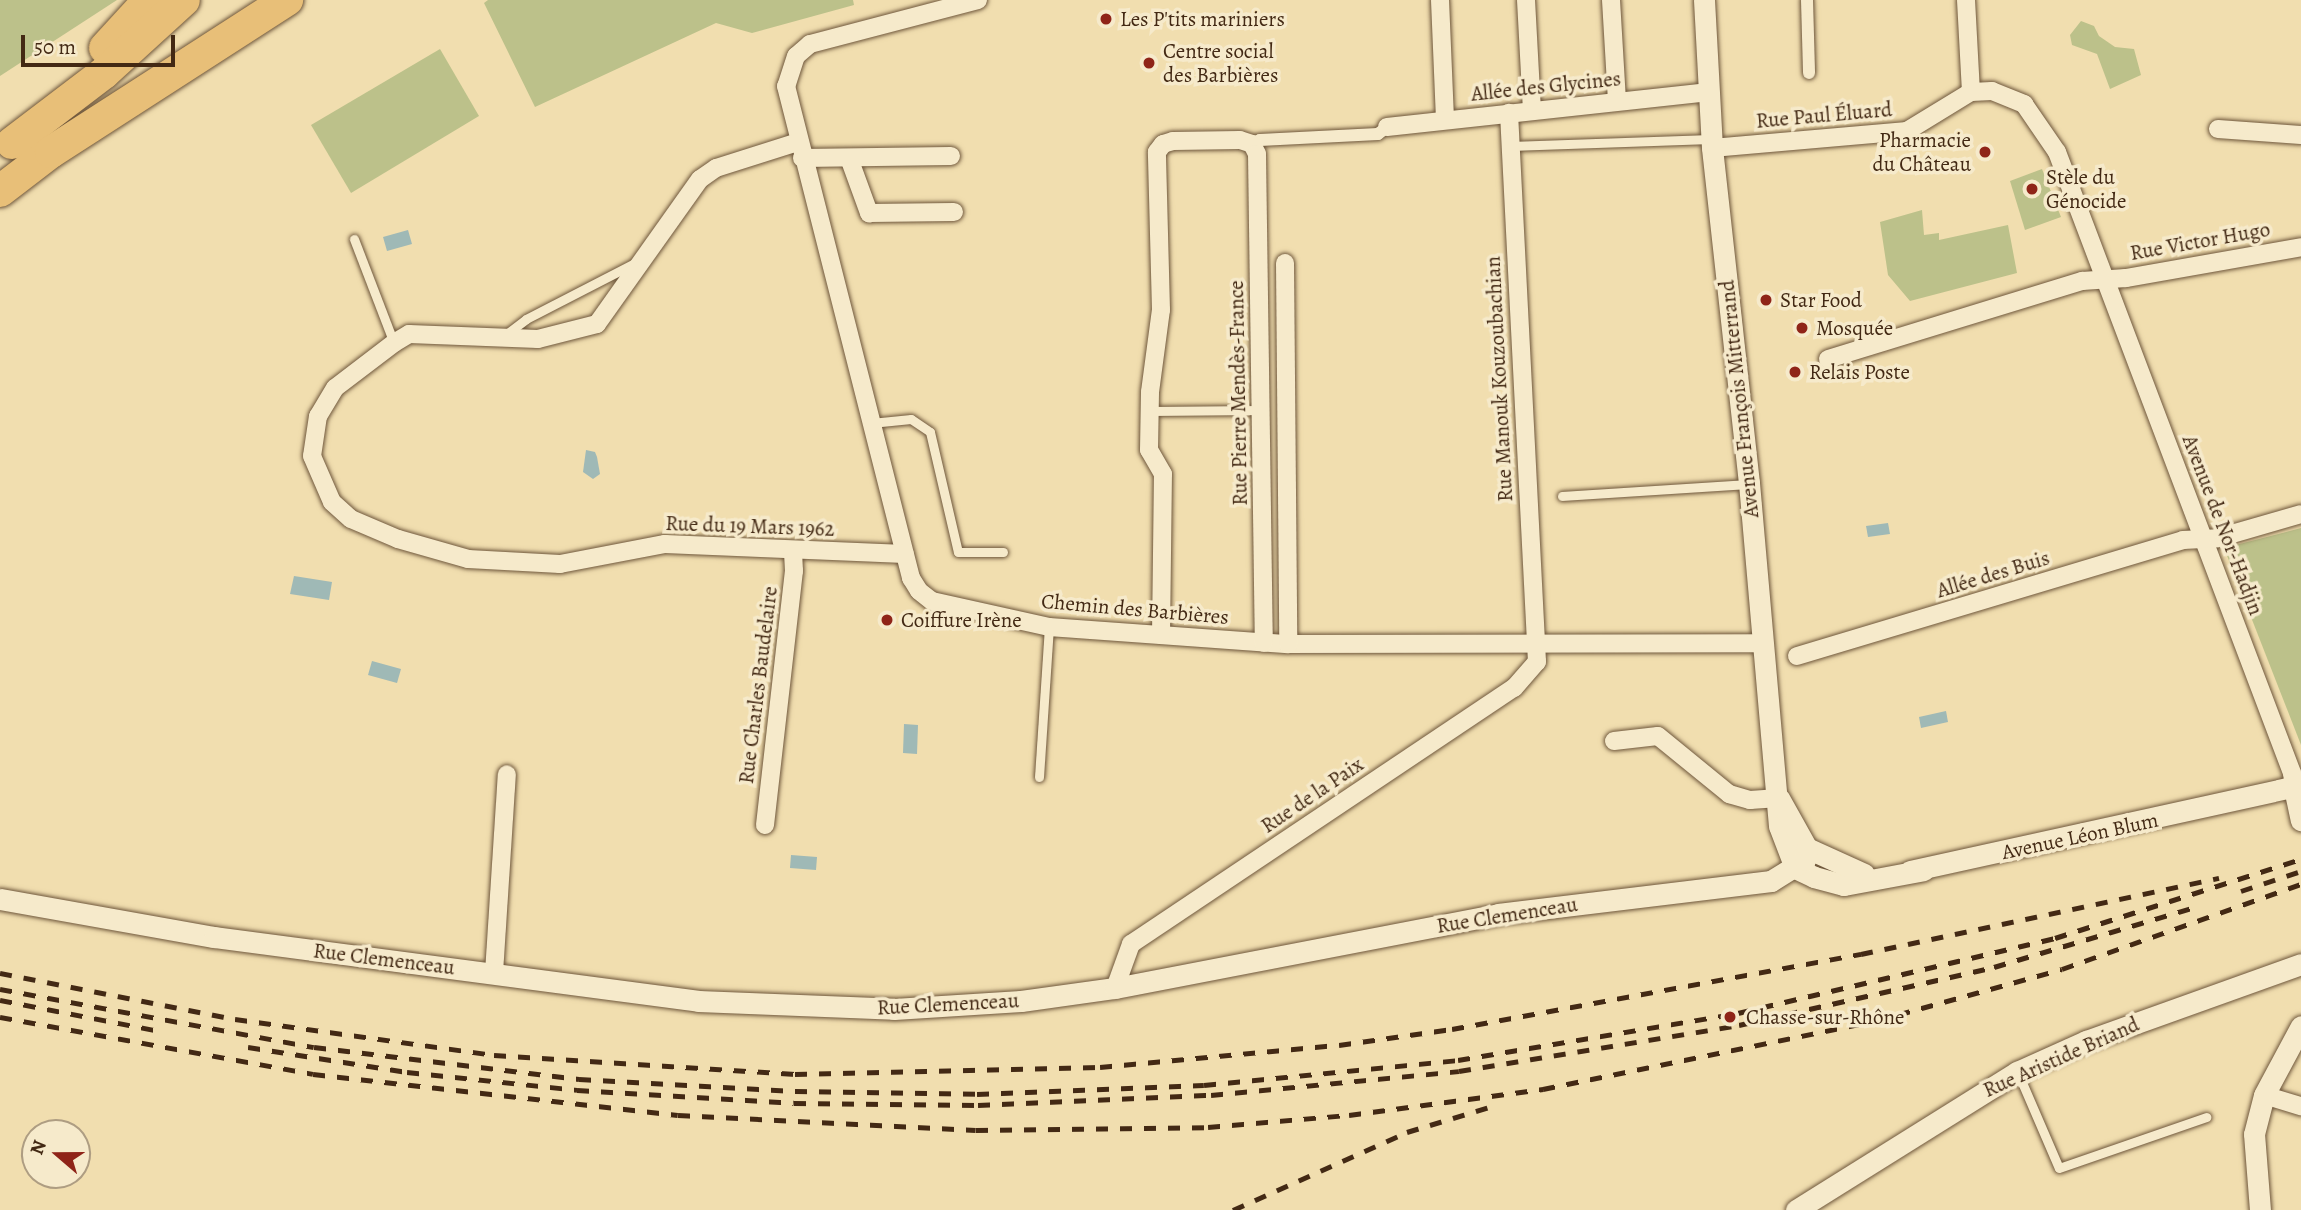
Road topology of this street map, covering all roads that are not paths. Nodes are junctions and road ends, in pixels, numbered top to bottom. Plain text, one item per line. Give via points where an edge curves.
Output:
1 (149, 0) edge
2 (184, 0) edge
3 (287, 0) edge
4 (978, 0) edge
5 (1440, 0) edge
6 (1526, 0) edge
7 (1611, 0) edge
8 (1704, 0) edge
9 (1807, 0) edge
10 (1966, 0) edge
11 (1809, 73) dead end
12 (1709, 92) junction
13 (1971, 92) junction
14 (1617, 101) junction
15 (1532, 110) junction
16 (1509, 113) junction
17 (1445, 119) junction
18 (1387, 127) joint
19 (2218, 129) dead end
20 (2301, 135) edge
21 (1712, 143) junction
22 (1252, 145) junction
23 (1510, 146) junction
24 (6, 148) edge
25 (800, 150) junction
26 (951, 156) dead end
27 (849, 158) junction
28 (0, 191) edge
29 (954, 212) dead end
30 (354, 239) dead end
31 (2301, 247) edge
32 (645, 258) junction
33 (1285, 263) dead end
34 (2106, 279) junction
35 (505, 335) junction
36 (394, 342) junction
37 (1828, 359) dead end
38 (1261, 410) junction
39 (1150, 411) junction
40 (871, 423) junction
41 (1749, 483) junction
42 (1562, 496) dead end
43 (2301, 514) edge
44 (2203, 539) junction
45 (793, 550) junction
46 (1003, 552) dead end
47 (905, 554) junction
48 (1049, 627) junction
49 (1161, 635) junction
50 (1264, 643) junction
51 (1536, 643) junction
52 (1764, 643) junction
53 (1289, 644) junction
54 (1797, 656) dead end
55 (1614, 741) dead end
56 (508, 774) dead end
57 (1039, 777) dead end
58 (2297, 787) edge
59 (1779, 798) junction
60 (2301, 820) edge
61 (765, 825) dead end
62 (1802, 858) junction
63 (1924, 870) junction
64 (0, 899) edge
65 (2301, 964) edge
66 (494, 973) junction
67 (1115, 988) junction
68 (2301, 1026) edge
69 (2017, 1072) junction
70 (2264, 1095) junction
71 (2301, 1106) edge
72 (2206, 1117) dead end
73 (2259, 1200) edge
74 (1799, 1207) edge
75 (2269, 1210) edge

1 - 24 highway
2 - 24 highway via 104,73
3 - 28 highway via 51,152
4 - 25 street, Chemin des Barbières via 810,44 796,56 786,86
5 - 17 street
6 - 15 street
7 - 14 street
8 - 12 street, Avenue François Mitterrand
9 - 11 street
10 - 13 street
12 - 14 street, Allée des Glycines
12 - 21 street, Avenue François Mitterrand
13 - 21 street, Rue Paul Éluard via 1907,131
13 - 34 street, Avenue de Nor-Hadjin via 1992,91 2010,97 2037,117 2057,152
14 - 15 street, Allée des Glycines
15 - 16 street, Allée des Glycines
16 - 17 street, Allée des Glycines
16 - 23 street, Rue Manouk Kouzoubachian
17 - 18 street, Allée des Glycines
18 - 22 street via 1378,134 1259,140
19 - 20 street
21 - 23 lane
21 - 41 street, Avenue François Mitterrand
22 - 38 street, Rue Pierre Mendès-France via 1256,154
22 - 39 street via 1240,140 1173,141 1157,152 1161,310
23 - 51 street, Rue Manouk Kouzoubachian
25 - 27 street, Rue du 19 Mars 1962
25 - 32 street, Rue du 19 Mars 1962 via 716,168 700,179
25 - 40 street, Chemin des Barbières
26 - 27 street, Rue du 19 Mars 1962
27 - 29 street via 869,213
30 - 36 lane
31 - 34 street, Rue Victor Hugo
32 - 35 lane, Rue du 19 Mars 1962
32 - 35 street, Rue du 19 Mars 1962 via 597,324 538,339
33 - 53 street
34 - 37 street, Rue Victor Hugo via 2082,281
34 - 44 street, Avenue de Nor-Hadjin
35 - 36 street, Rue du 19 Mars 1962 via 409,334
36 - 45 street, Rue du 19 Mars 1962 via 335,388 312,437 312,456 321,484 351,519 409,542 468,559 499,562 560,564 665,544
38 - 39 lane
38 - 50 street, Rue Pierre Mendès-France
39 - 49 street via 1149,450 1163,474
40 - 46 lane via 911,419 930,432 958,552
40 - 47 street, Chemin des Barbières
41 - 42 lane
41 - 52 street, Avenue François Mitterrand
43 - 44 street, Allée des Buis
44 - 54 street, Allée des Buis via 2183,540
44 - 58 street, Avenue de Nor-Hadjin
45 - 47 street, Rue du 19 Mars 1962
45 - 61 street, Rue Charles Baudelaire
47 - 48 street, Chemin des Barbières via 911,578 932,601
48 - 49 street, Chemin des Barbières
48 - 57 lane
49 - 50 street, Chemin des Barbières
50 - 53 street, Chemin des Barbières
51 - 52 street, Chemin des Barbières
51 - 53 street, Chemin des Barbières
51 - 67 street, Rue de la Paix via 1537,662 1514,688 1131,944
52 - 59 street, Avenue François Mitterrand
55 - 59 street via 1658,736 1729,794 1749,800
56 - 66 street
58 - 60 street
58 - 63 street, Avenue Léon Blum
59 - 62 street, Avenue François Mitterrand
62 - 63 street, Avenue Léon Blum via 1864,874
62 - 63 street via 1844,885
62 - 67 street, Rue Clemenceau via 1771,881 1498,914
64 - 66 street, Rue Clemenceau via 68,915
65 - 69 street, Rue Aristide Briand via 2086,1041
66 - 67 street, Rue Clemenceau via 698,1001 894,1009 1021,1001
68 - 70 street
69 - 72 lane via 2059,1168
69 - 74 street, Rue Aristide Briand
70 - 71 street
70 - 73 street via 2254,1134
73 - 75 street

